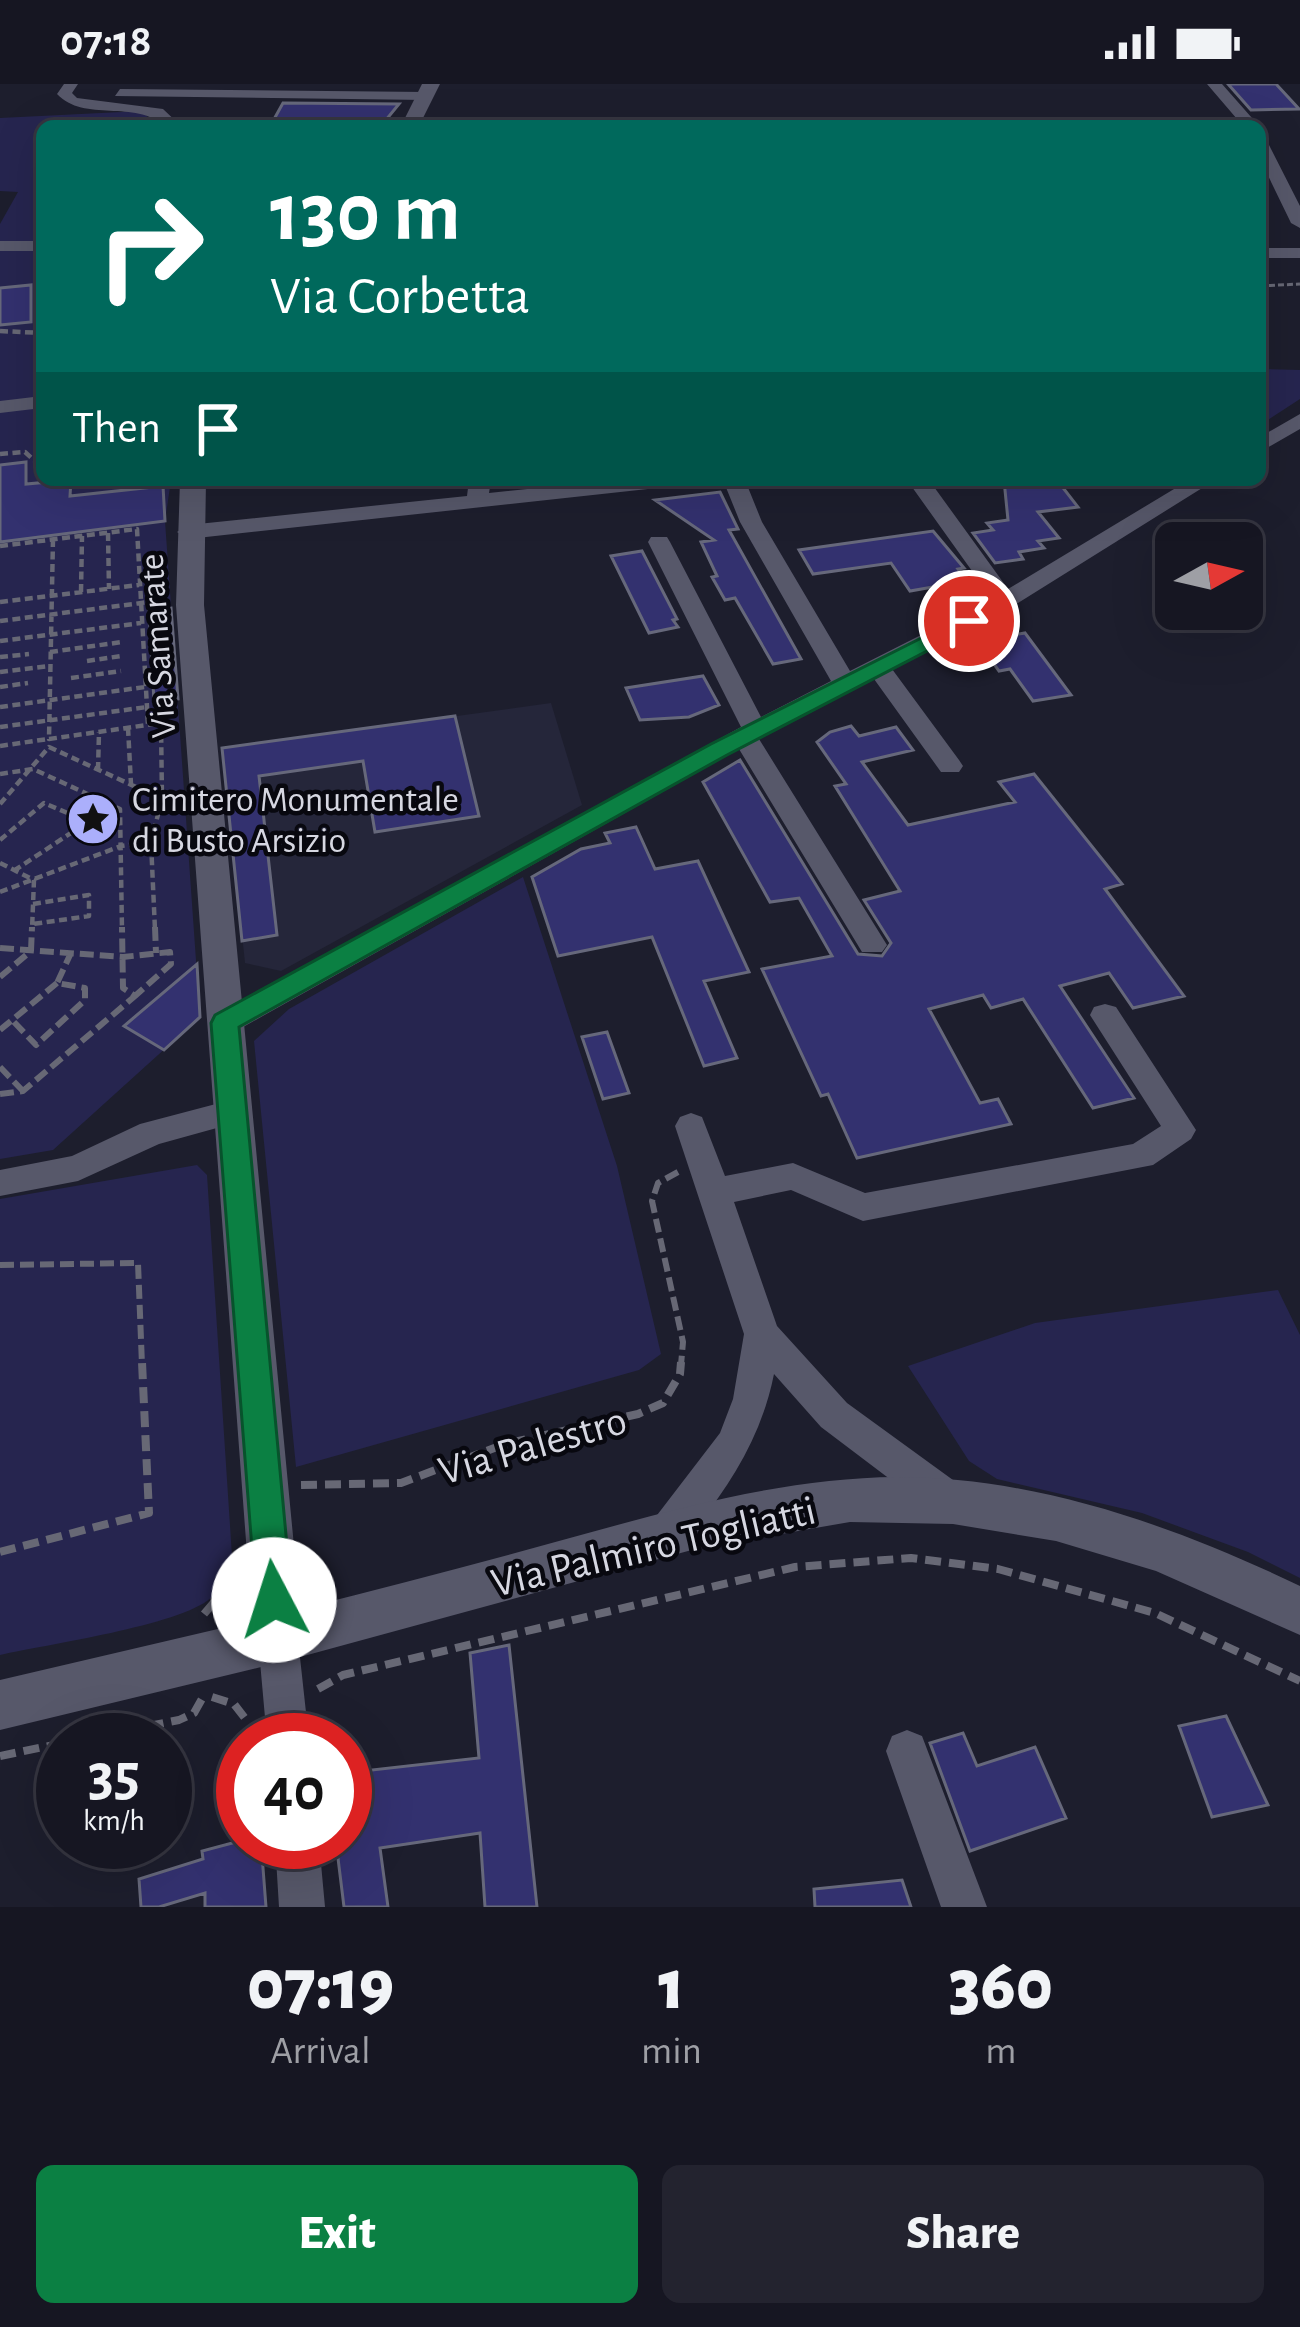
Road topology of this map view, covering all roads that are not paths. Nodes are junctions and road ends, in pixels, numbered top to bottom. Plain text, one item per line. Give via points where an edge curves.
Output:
1 (71, 84) edge
2 (1214, 84) edge
3 (429, 90) edge
4 (120, 93) dead end
5 (167, 120) edge
6 (414, 120) edge
7 (1246, 120) edge
8 (1266, 154) edge
9 (1300, 223) edge
10 (0, 246) edge
11 (36, 246) edge
12 (1300, 253) edge
13 (1266, 254) edge
14 (36, 403) edge
15 (0, 407) edge
16 (1297, 425) edge
17 (1266, 443) edge
18 (192, 486) edge
19 (577, 486) edge
20 (736, 486) edge
21 (922, 486) edge
22 (1194, 486) edge
23 (478, 491) edge
24 (188, 532) junction
25 (659, 542) dead end
26 (1005, 601) junction
27 (878, 667) junction
28 (845, 684) junction
29 (749, 733) junction
30 (950, 766) dead end
31 (872, 945) dead end
32 (1105, 1015) dead end
33 (225, 1023) junction
34 (231, 1112) junction
35 (691, 1126) dead end
36 (709, 1178) junction
37 (0, 1183) edge
38 (761, 1334) junction
39 (950, 1501) junction
40 (665, 1536) junction
41 (1300, 1611) edge
42 (278, 1639) junction
43 (0, 1705) edge
44 (272, 1713) edge
45 (908, 1750) dead end
46 (299, 1869) edge
47 (302, 1907) edge
48 (964, 1907) edge

1 - 5 street via 69,101 158,112
2 - 7 street
3 - 4 street
3 - 6 street
8 - 9 street
10 - 11 street
12 - 13 street
14 - 15 street
16 - 17 street
18 - 24 street, Via Samarate
19 - 23 street
20 - 28 street
21 - 26 street
22 - 26 street
23 - 24 street
24 - 33 street, Via Samarate
25 - 29 street
26 - 27 street
27 - 28 street
27 - 30 street
28 - 29 street
29 - 31 street
29 - 33 street
32 - 36 street via 1180,1130 1142,1156 863,1207 793,1176
33 - 34 street
34 - 37 street via 152,1133 73,1169
34 - 42 street
35 - 36 street
36 - 38 street
38 - 39 street via 834,1415
38 - 40 street via 743,1432
39 - 40 street, Via Palmiro Togliatti via 823,1503
39 - 41 street, Via Palmiro Togliatti via 1107,1533
40 - 42 street, Via Palmiro Togliatti
42 - 43 street, Via Palmiro Togliatti
42 - 44 street
45 - 48 street
46 - 47 street

